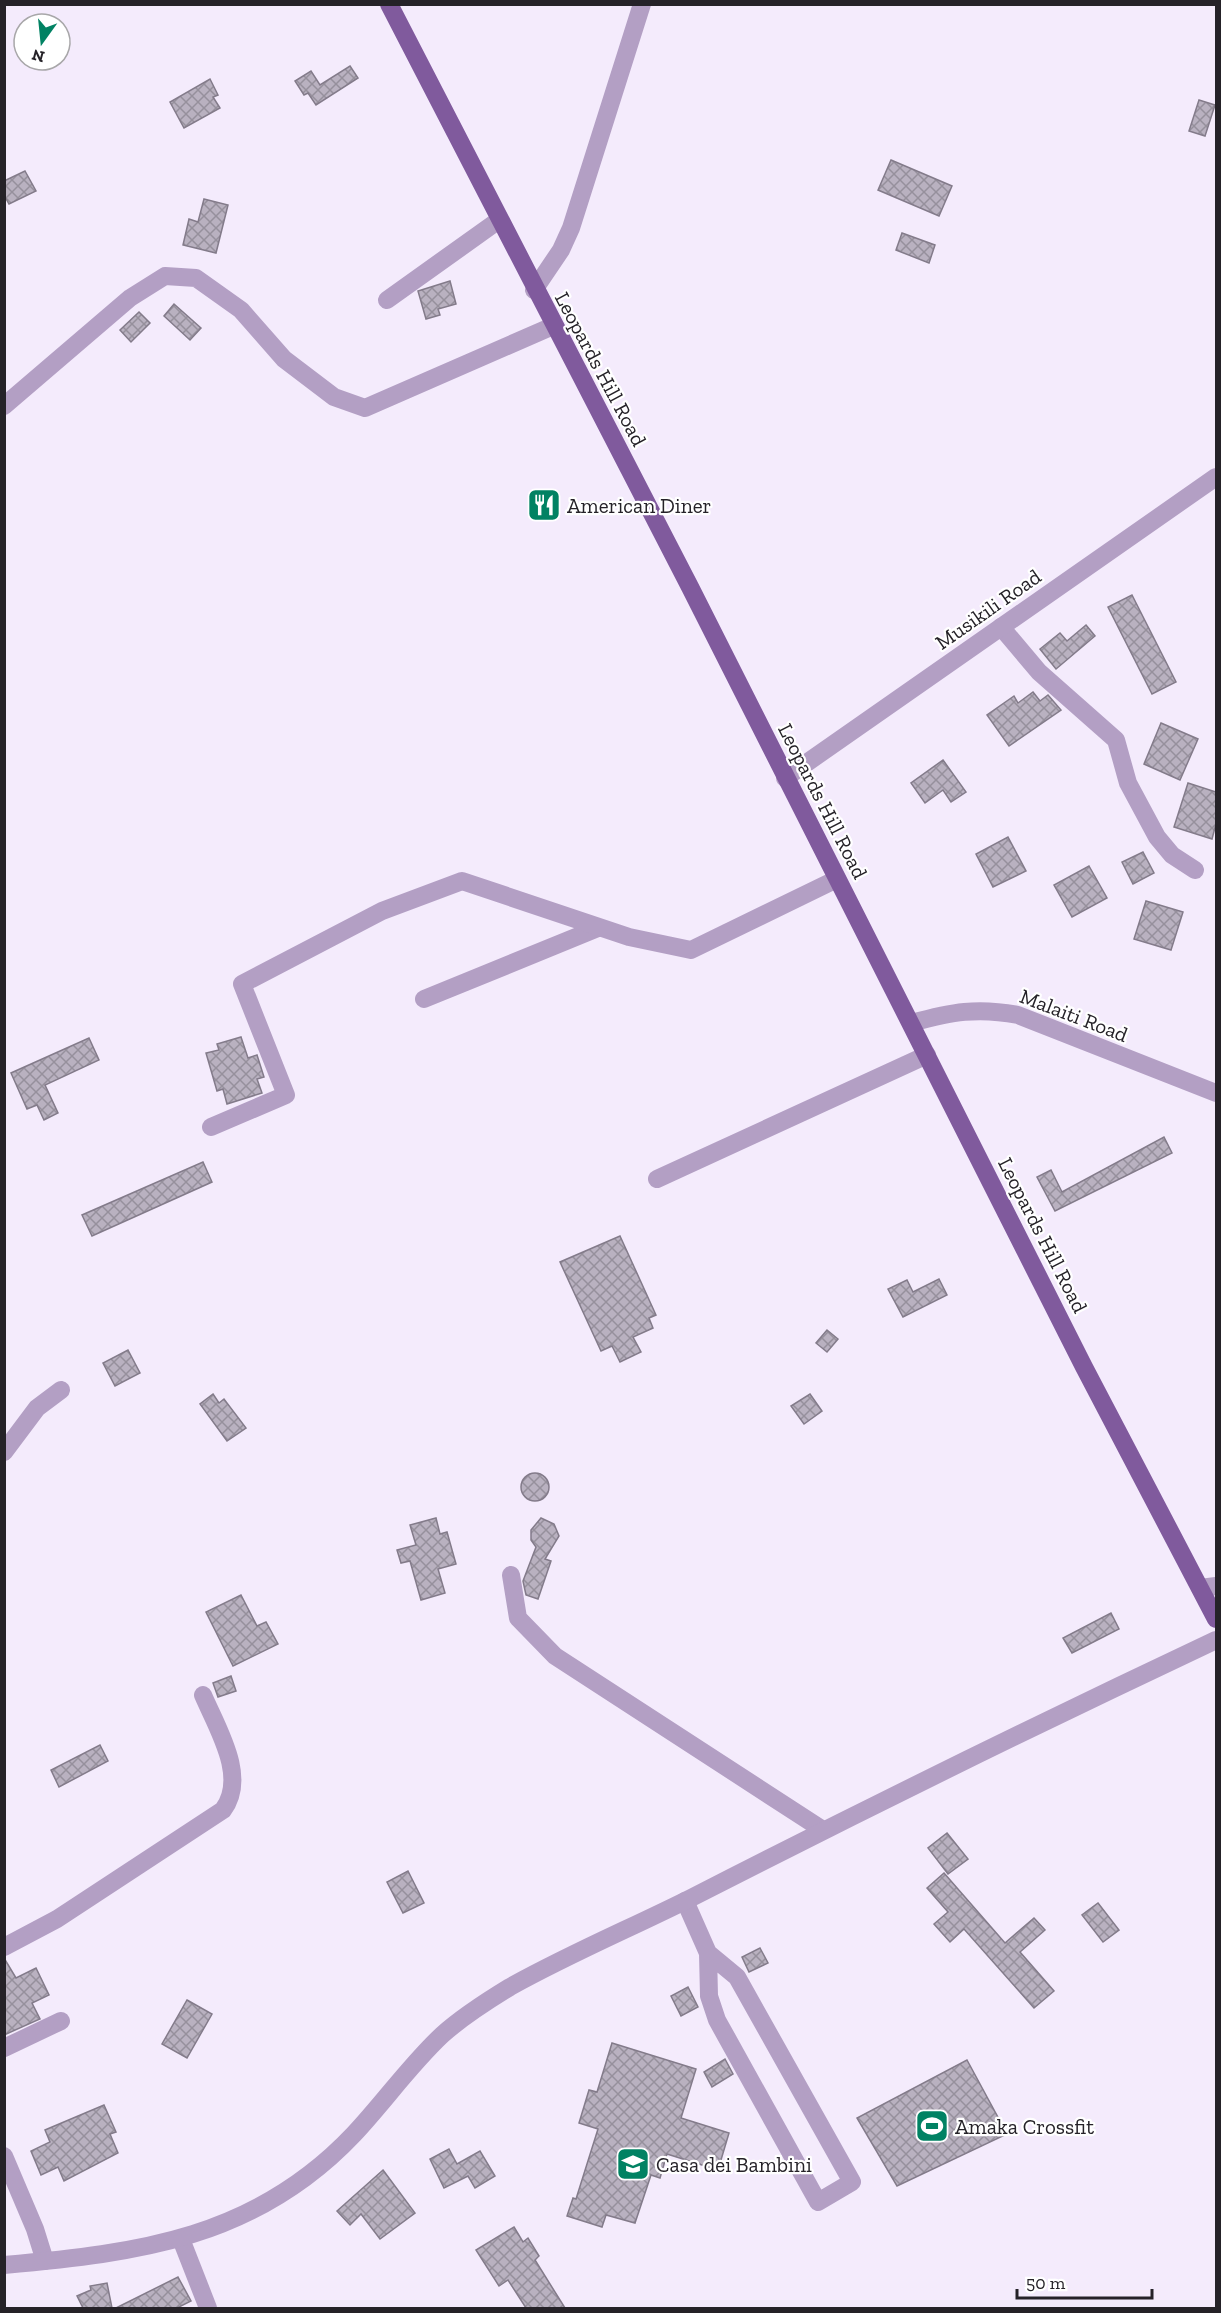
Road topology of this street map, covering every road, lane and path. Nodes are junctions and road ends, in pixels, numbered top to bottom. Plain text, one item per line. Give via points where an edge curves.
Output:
1 (389, 4) edge
2 (642, 4) edge
3 (499, 220) junction
4 (534, 290) junction
5 (387, 300) dead end
6 (553, 326) junction
7 (4, 406) edge
8 (1216, 477) edge
9 (1001, 627) junction
10 (784, 778) junction
11 (1195, 870) dead end
12 (837, 879) junction
13 (598, 928) junction
14 (424, 999) dead end
15 (911, 1023) junction
16 (927, 1055) junction
17 (1216, 1093) edge
18 (211, 1127) dead end
19 (657, 1179) dead end
20 (61, 1390) dead end
21 (4, 1452) edge
22 (511, 1575) dead end
23 (1208, 1587) edge
24 (1216, 1619) edge
25 (1216, 1640) edge
26 (203, 1695) dead end
27 (823, 1830) junction
28 (685, 1901) junction
29 (4, 1947) edge
30 (708, 1953) junction
31 (61, 2021) dead end
32 (4, 2048) edge
33 (4, 2156) edge
34 (181, 2239) junction
35 (45, 2261) junction
36 (4, 2265) edge
37 (208, 2308) edge

1 - 3 main road, Leopards Hill Road
2 - 4 street via 571,228
3 - 4 main road, Leopards Hill Road
3 - 5 street
4 - 6 main road, Leopards Hill Road
6 - 7 street via 365,408 334,397 284,359 241,310 196,278 165,276 130,298
6 - 10 main road, Leopards Hill Road
8 - 9 street, Musikili Road
9 - 10 street, Musikili Road
9 - 11 street via 1039,672 1116,740 1128,783 1156,837 1172,855
10 - 12 main road, Leopards Hill Road
12 - 13 street via 691,950
12 - 15 main road, Leopards Hill Road
13 - 14 street
13 - 18 street via 462,881 372,916 242,984 286,1095
15 - 16 main road, Leopards Hill Road
15 - 17 street, Malaiti Road via 968,1010 989,1009 1018,1015
16 - 19 street
16 - 23 main road, Leopards Hill Road via 1084,1367
20 - 21 street via 37,1408
22 - 27 street via 518,1618 555,1656
23 - 24 main road, Leopards Hill Road
25 - 27 street
26 - 29 street via 232,1769 232,1794 223,1810 57,1919
27 - 28 street
28 - 30 street
28 - 34 street via 592,1943 484,2005 443,2034 325,2162 263,2206
30 - 30 street via 737,1977 852,2182 818,2202 717,2020 710,1996
31 - 32 street
33 - 35 street
34 - 35 street via 117,2253
34 - 37 street
35 - 36 street

